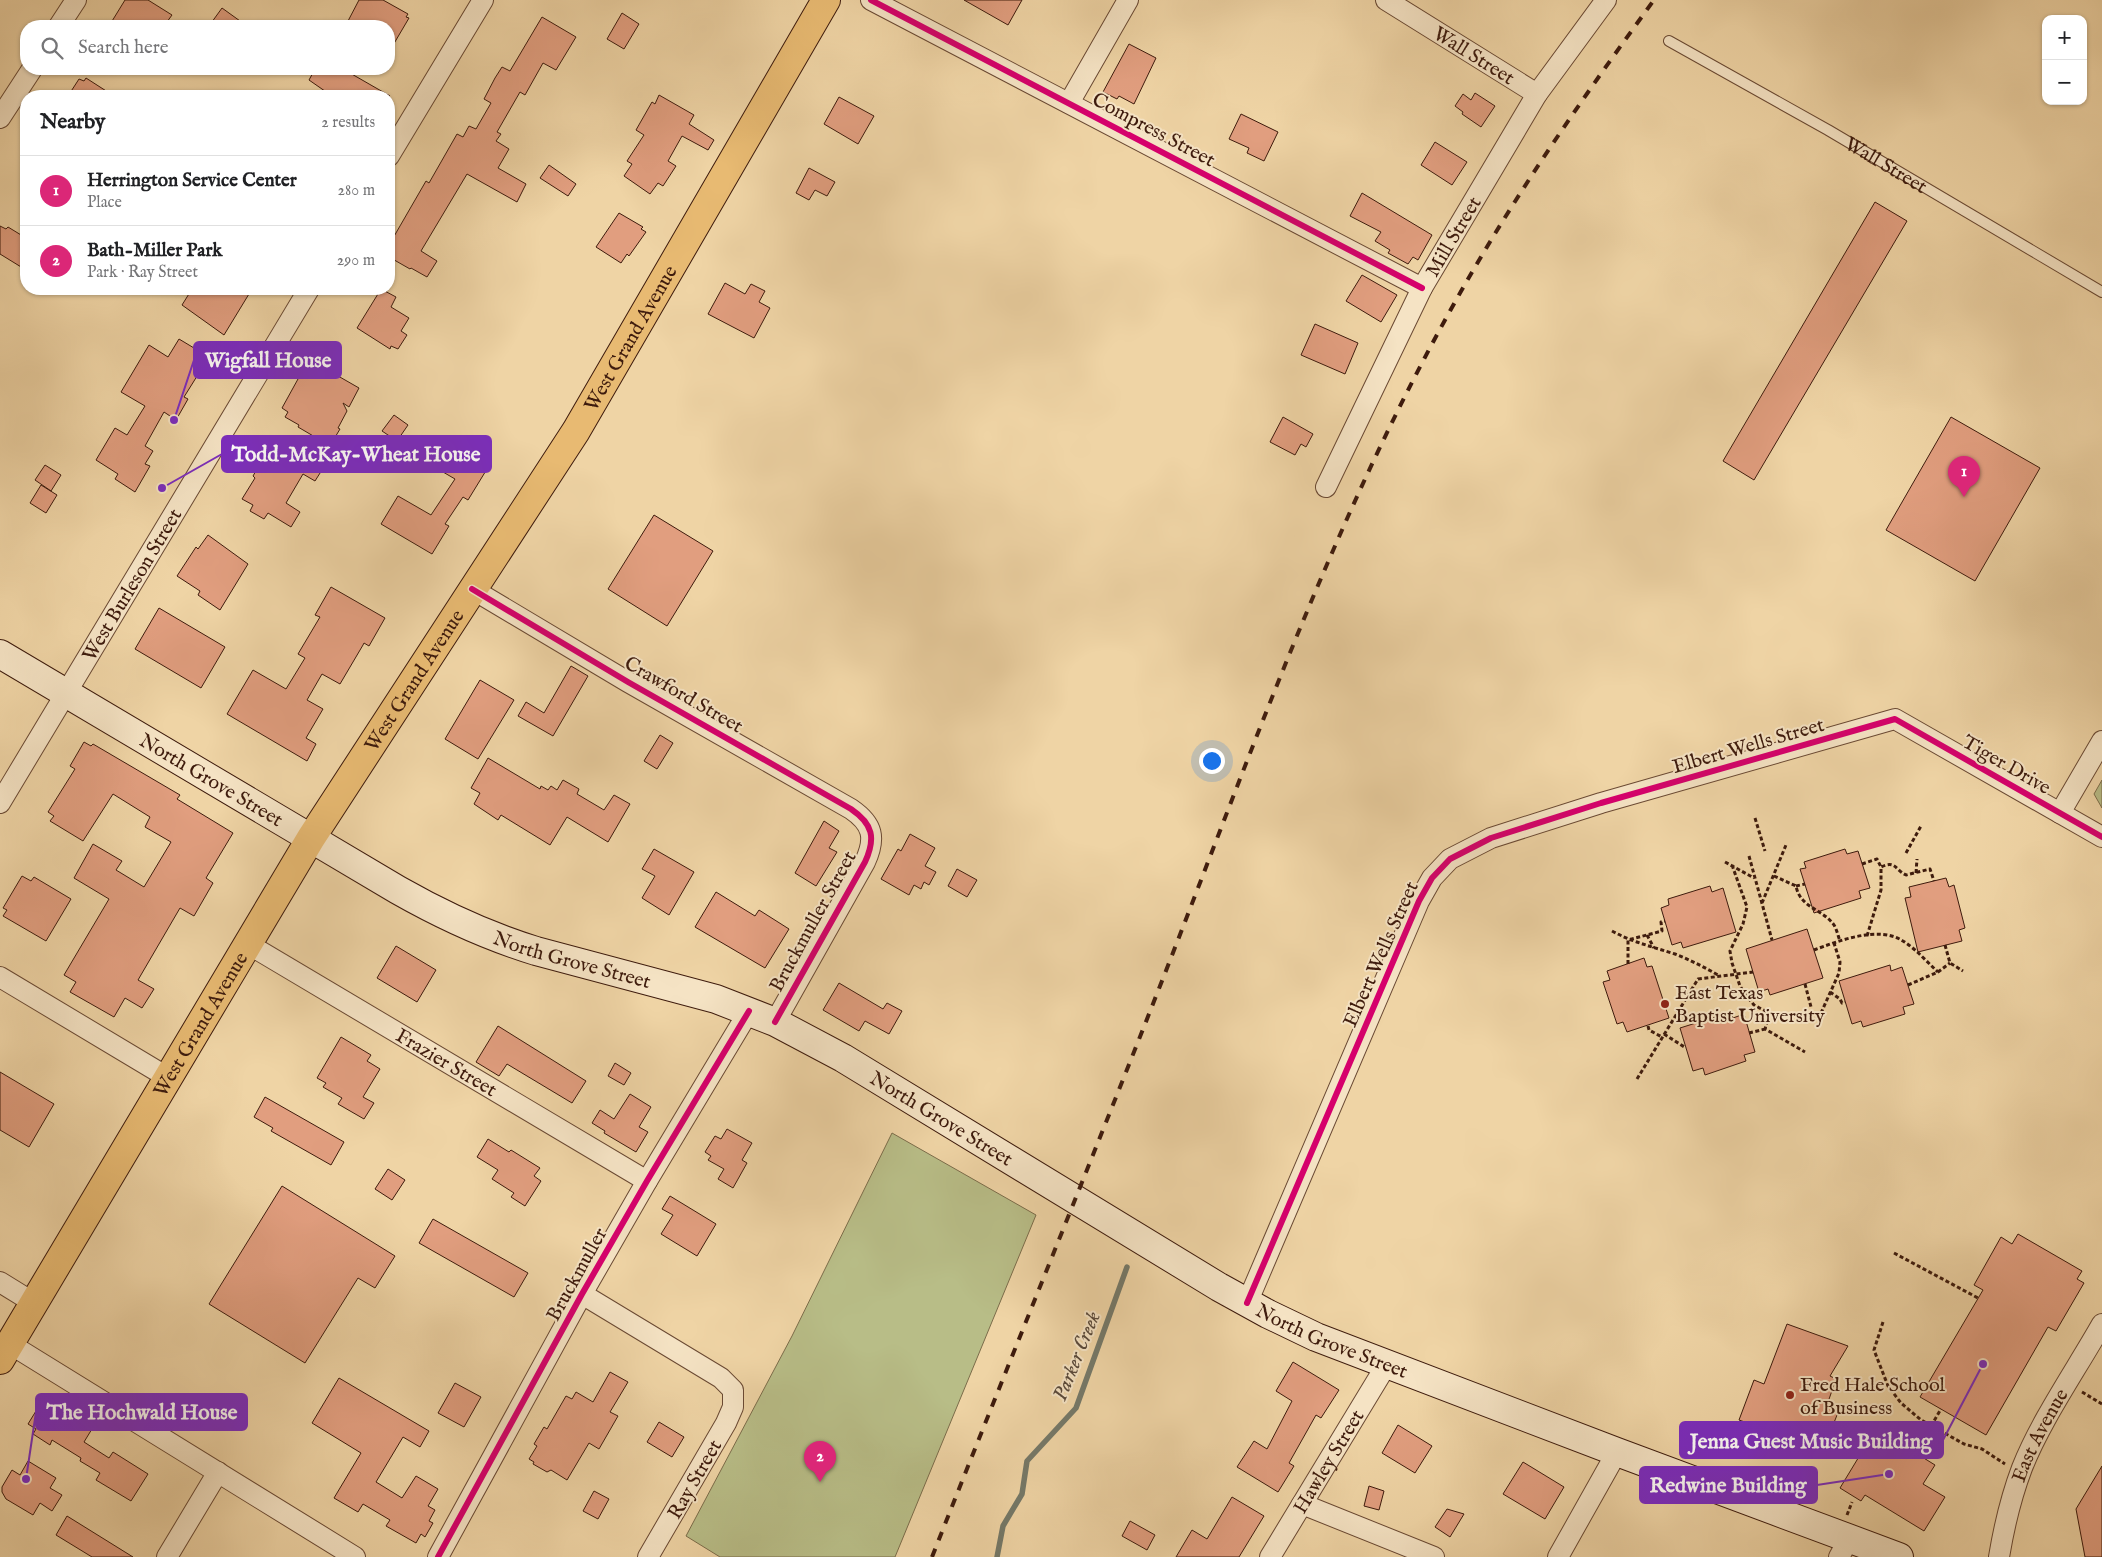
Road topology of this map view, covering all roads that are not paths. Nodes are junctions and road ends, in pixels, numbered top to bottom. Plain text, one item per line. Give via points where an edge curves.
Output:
1 (76, 0) edge
2 (826, 0) edge
3 (871, 0) edge
4 (1128, 0) edge
5 (1386, 0) edge
6 (1606, 0) edge
7 (479, 1) edge
8 (63, 20) edge
9 (1669, 41) dead end
10 (28, 75) edge
11 (1537, 94) junction
12 (1069, 102) junction
13 (0, 117) edge
14 (395, 146) edge
15 (1422, 288) junction
16 (2102, 292) edge
17 (305, 295) edge
18 (1326, 487) dead end
19 (472, 589) junction
20 (0, 654) edge
21 (66, 693) junction
22 (1895, 719) joint
23 (2102, 741) edge
24 (0, 804) edge
25 (2060, 813) junction
26 (872, 835) joint
27 (2102, 837) edge
28 (311, 838) junction
29 (248, 944) junction
30 (0, 977) edge
31 (749, 1011) junction
32 (775, 1022) junction
33 (167, 1078) junction
34 (647, 1181) junction
35 (0, 1282) edge
36 (582, 1294) junction
37 (34, 1303) junction
38 (1247, 1303) junction
39 (2102, 1324) edge
40 (5, 1352) edge
41 (1386, 1364) junction
42 (1617, 1452) junction
43 (218, 1472) junction
44 (1302, 1504) junction
45 (1845, 1537) edge
46 (167, 1557) edge
47 (355, 1557) edge
48 (438, 1557) edge
49 (648, 1557) edge
50 (1270, 1557) edge
51 (1434, 1557) edge
52 (1558, 1557) edge
53 (1899, 1557) edge
54 (1999, 1557) edge

1 - 8 street
2 - 19 highway, West Grand Avenue via 585,416
3 - 12 street, Compress Street
4 - 12 street
5 - 11 street, Wall Street
6 - 11 street, Mill Street
7 - 14 street
9 - 16 lane, Wall Street via 1828,130
10 - 13 street
11 - 15 street, Mill Street
12 - 15 street, Compress Street
15 - 18 street, Mill Street
17 - 21 street, West Burleson Street
19 - 26 street, Crawford Street via 851,809 862,817
19 - 28 highway, West Grand Avenue
20 - 21 main road, North Grove Street
21 - 24 street, West Burleson Street
21 - 28 main road, North Grove Street
22 - 25 street, Tiger Drive
22 - 38 street, Elbert Wells Street via 1522,827 1474,846 1446,863 1432,878 1419,901
23 - 25 street
25 - 27 street, Tiger Drive
26 - 32 street, Bruckmuller Street via 871,850 865,862
28 - 29 highway, West Grand Avenue
28 - 31 main road, North Grove Street via 427,907 495,938 559,958 688,990
29 - 33 highway, West Grand Avenue
29 - 34 street, Frazier Street
30 - 33 street
31 - 32 main road, North Grove Street
31 - 34 street, Bruckmuller
32 - 38 main road, North Grove Street via 843,1058
33 - 37 highway, West Grand Avenue
34 - 36 street, Bruckmuller
35 - 37 street
36 - 48 street, Bruckmuller
36 - 49 street, Ray Street via 721,1378 734,1390 734,1408
37 - 40 highway, West Grand Avenue
38 - 41 main road, North Grove Street via 1316,1337
39 - 54 street, East Avenue via 2040,1432 2020,1474 2005,1522
40 - 43 street
41 - 42 main road, North Grove Street
41 - 44 street, Hawley Street
42 - 45 main road, North Grove Street
42 - 52 street
43 - 46 street
43 - 47 street
44 - 50 street, Hawley Street
44 - 51 street
45 - 53 main road, North Grove Street

